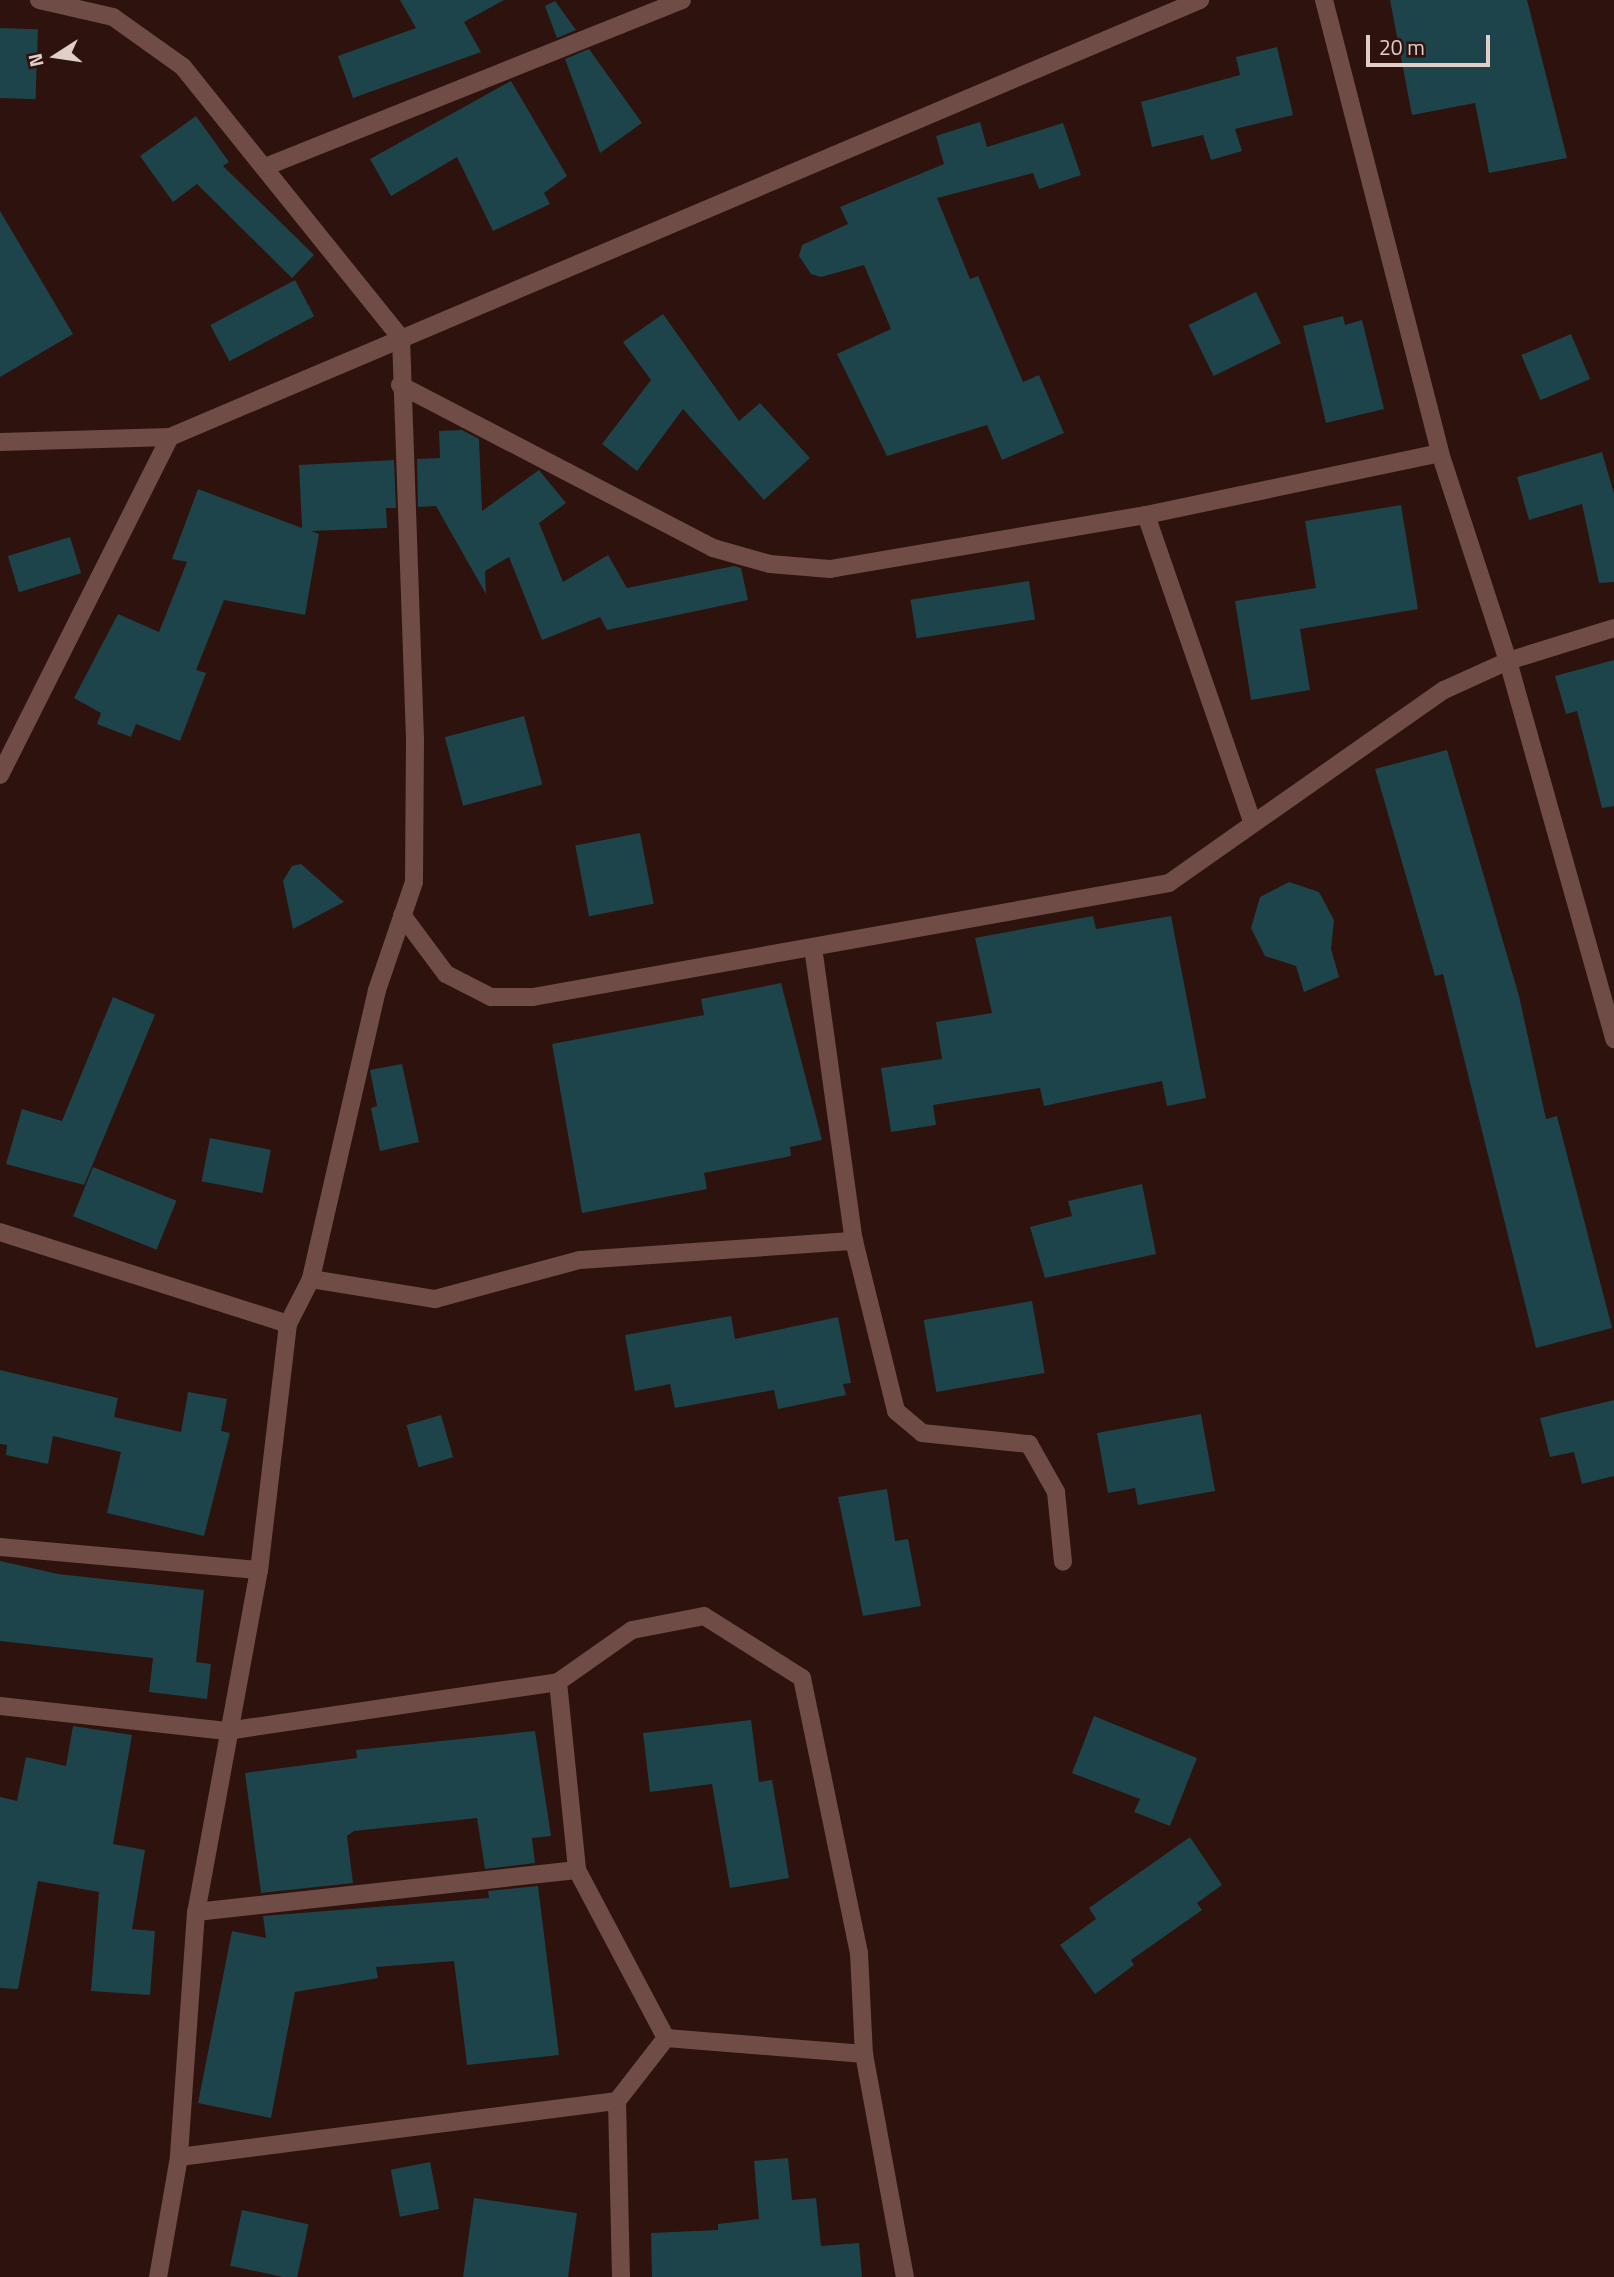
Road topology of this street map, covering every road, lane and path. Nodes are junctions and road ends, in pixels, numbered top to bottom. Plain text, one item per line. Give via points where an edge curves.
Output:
1 (39, 0) edge
2 (682, 0) edge
3 (1200, 0) edge
4 (1324, 0) edge
5 (265, 167) junction
6 (401, 338) junction
7 (400, 385) junction
8 (170, 437) junction
9 (0, 442) edge
10 (1440, 453) junction
11 (1146, 515) junction
12 (1614, 628) edge
13 (1508, 661) junction
14 (0, 775) edge
15 (1252, 821) junction
16 (402, 915) junction
17 (813, 947) junction
18 (1614, 1039) edge
19 (0, 1232) edge
20 (854, 1241) junction
21 (311, 1279) junction
22 (288, 1324) junction
23 (0, 1547) edge
24 (1063, 1562) dead end
25 (259, 1570) junction
26 (558, 1682) junction
27 (0, 1706) edge
28 (227, 1731) junction
29 (577, 1870) junction
30 (196, 1912) junction
31 (666, 2038) junction
32 (864, 2054) junction
33 (617, 2101) junction
34 (179, 2157) junction
35 (158, 2277) edge
36 (621, 2277) edge
37 (905, 2277) edge

1 - 5 street via 113,17 183,67
2 - 5 street
3 - 6 street
4 - 10 street
5 - 6 street
6 - 7 street
6 - 8 street
7 - 11 street via 713,548 771,564 830,569
7 - 16 street via 415,739 414,882
8 - 9 street
8 - 14 street
10 - 11 street
10 - 13 street
11 - 15 street
12 - 13 street
13 - 15 street via 1444,690
13 - 18 street
15 - 17 street via 1169,883
16 - 17 street via 446,974 491,997 533,997
16 - 21 street via 377,990
17 - 20 street
19 - 22 street
20 - 21 street via 580,1260 435,1299
20 - 24 street via 896,1410 922,1433 1029,1444 1056,1492
21 - 22 street
22 - 25 street
23 - 25 street
25 - 28 street
26 - 28 street
26 - 29 street
26 - 32 street via 632,1630 704,1616 802,1678 859,1952
27 - 28 street
28 - 30 street
29 - 30 street
29 - 31 street
30 - 34 street
31 - 32 street
31 - 33 street
32 - 37 street
33 - 34 street
33 - 36 street
34 - 35 street

